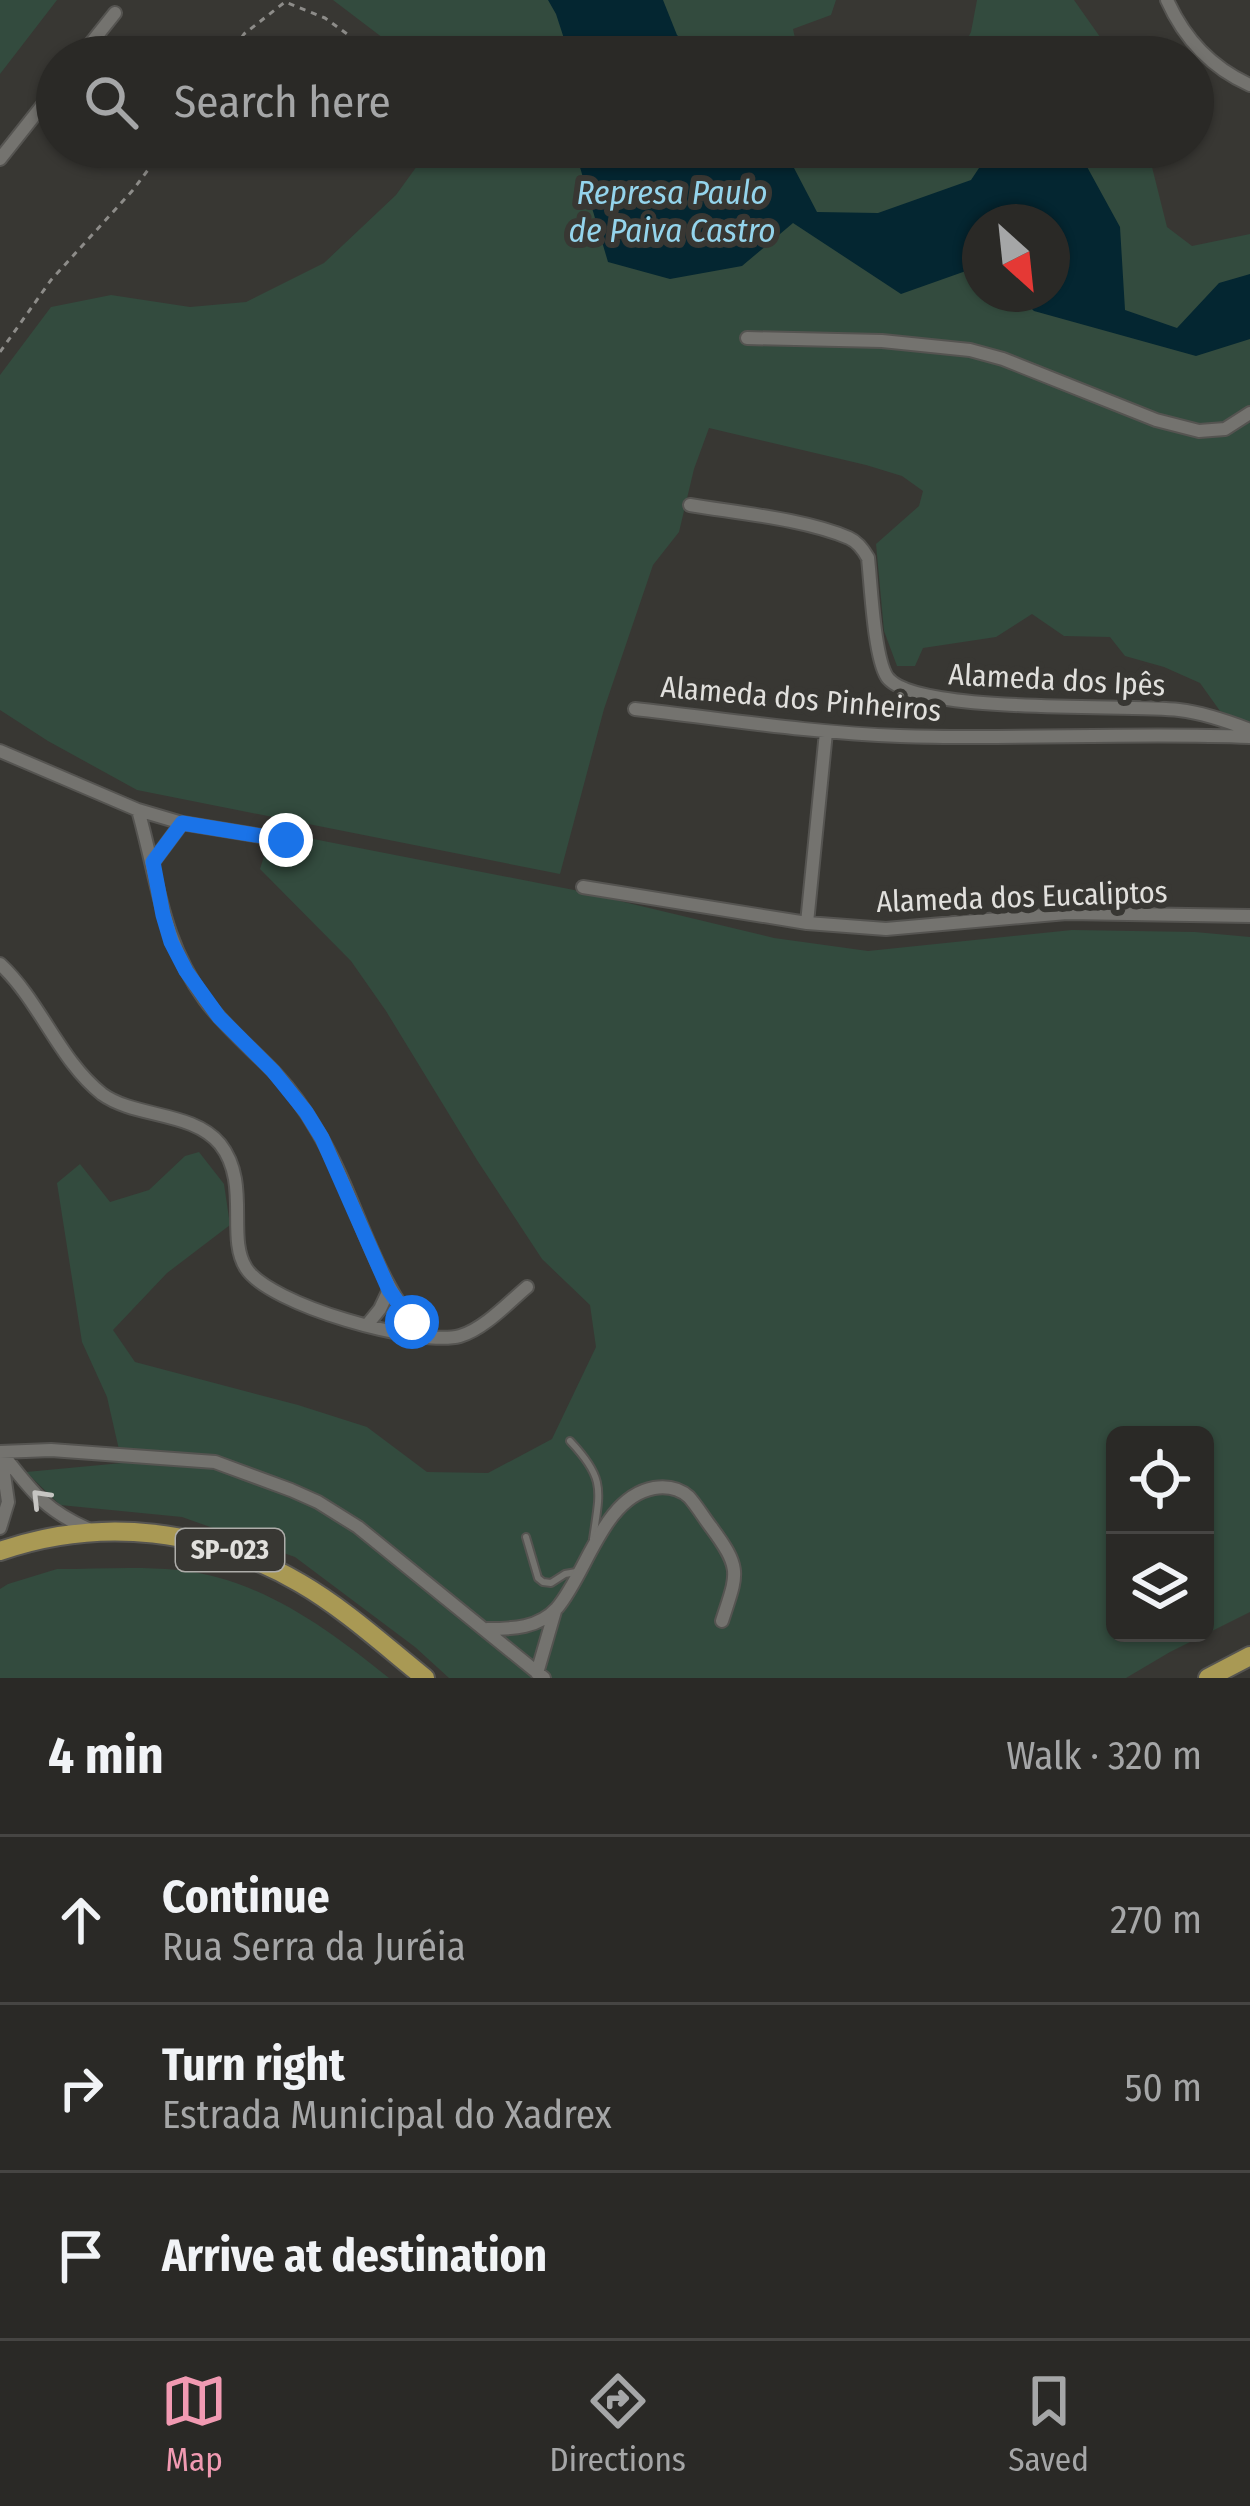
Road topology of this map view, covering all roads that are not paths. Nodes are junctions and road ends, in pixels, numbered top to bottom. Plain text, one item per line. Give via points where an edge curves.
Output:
1 (1167, 0) edge
2 (115, 13) dead end
3 (97, 36) edge
4 (1188, 36) edge
5 (1214, 61) edge
6 (1250, 85) edge
7 (36, 113) edge
8 (0, 159) edge
9 (747, 338) dead end
10 (1250, 412) edge
11 (690, 506) dead end
12 (635, 709) dead end
13 (826, 732) junction
14 (1250, 734) edge
15 (0, 751) edge
16 (138, 810) junction
17 (182, 823) junction
18 (286, 840) dead end
19 (153, 862) junction
20 (583, 887) dead end
21 (1250, 916) edge
22 (807, 923) junction
23 (0, 964) edge
24 (527, 1287) dead end
25 (389, 1290) junction
26 (367, 1325) junction
27 (424, 1336) junction
28 (570, 1441) dead end
29 (0, 1450) edge
30 (0, 1528) edge
31 (90, 1530) junction
32 (526, 1537) dead end
33 (592, 1549) junction
34 (0, 1551) edge
35 (580, 1572) junction
36 (556, 1610) junction
37 (722, 1622) dead end
38 (486, 1629) junction
39 (1250, 1656) edge
40 (540, 1675) edge
41 (424, 1678) edge
42 (1208, 1678) edge

1 - 4 street
2 - 3 street
5 - 6 street
7 - 8 street
9 - 10 street via 970,350 1199,431 1225,428
11 - 14 street, Alameda dos Ipês via 807,526 861,546 879,657 888,677 915,694 1184,710
12 - 13 street, Alameda dos Pinheiros
13 - 14 street, Alameda dos Pinheiros
13 - 22 street
15 - 16 street
16 - 17 street
16 - 19 street
17 - 18 street
17 - 19 street
19 - 25 street via 186,971 306,1112
20 - 22 street, Alameda dos Eucaliptos
21 - 22 street, Alameda dos Eucaliptos via 1067,913 886,929
23 - 26 street via 99,1092 183,1121 221,1145 238,1193 246,1269 303,1306
24 - 27 street via 463,1335
25 - 26 street
25 - 27 street
26 - 27 street
28 - 33 lane via 599,1488
29 - 30 street via 8,1502
31 -> 29 street via 39,1500
29 - 38 street via 188,1459 261,1478 358,1527
31 - 34 main road, SP-023
31 - 41 main road, SP-023 via 194,1539 269,1567
32 - 35 lane via 543,1582
33 - 35 street
33 - 37 street via 628,1499 656,1487 679,1490 733,1560
35 - 36 street
36 - 38 street via 521,1628
36 - 40 street
38 - 40 street
39 - 42 main road

